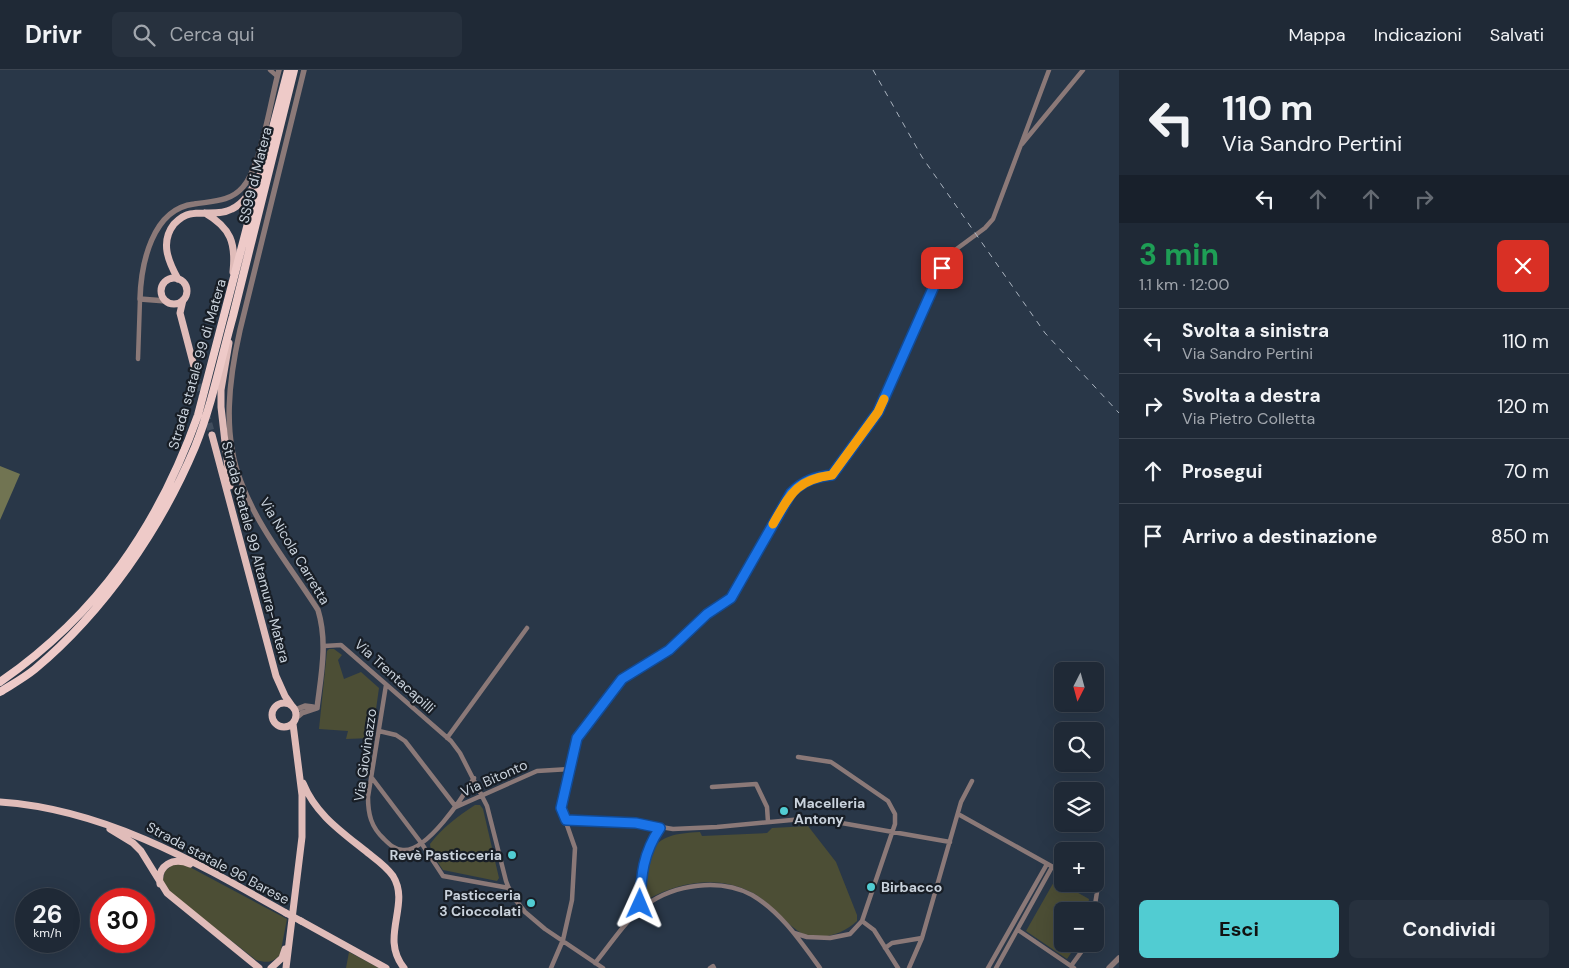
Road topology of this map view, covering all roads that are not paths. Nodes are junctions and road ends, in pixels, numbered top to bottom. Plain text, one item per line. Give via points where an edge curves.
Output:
1 (270, 70) edge
2 (288, 70) edge
3 (294, 70) edge
4 (304, 70) edge
5 (1049, 70) edge
6 (1083, 70) edge
7 (278, 73) edge
8 (1018, 149) junction
9 (263, 168) junction
10 (204, 213) junction
11 (169, 262) junction
12 (928, 278) dead end
13 (178, 279) junction
14 (165, 281) junction
15 (936, 281) junction
16 (240, 286) junction
17 (231, 296) junction
18 (140, 299) junction
19 (166, 300) junction
20 (183, 300) junction
21 (180, 313) junction
22 (138, 359) dead end
23 (196, 374) tunnel mouth
24 (212, 435) tunnel mouth
25 (236, 521) junction
26 (527, 628) dead end
27 (324, 646) junction
28 (276, 676) junction
29 (0, 682) edge
30 (386, 686) junction
31 (0, 692) edge
32 (280, 704) junction
33 (294, 708) junction
34 (317, 708) junction
35 (292, 723) junction
36 (379, 731) junction
37 (447, 738) junction
38 (798, 757) dead end
39 (570, 769) junction
40 (300, 776) junction
41 (372, 778) junction
42 (474, 778) junction
43 (972, 781) dead end
44 (712, 787) dead end
45 (482, 796) junction
46 (0, 802) edge
47 (456, 807) junction
48 (68, 813) junction
49 (958, 814) junction
50 (566, 820) junction
51 (768, 822) junction
52 (660, 828) junction
53 (894, 832) junction
54 (950, 842) junction
55 (422, 844) junction
56 (1047, 864) junction
57 (1052, 867) joint
58 (234, 883) junction
59 (161, 887) junction
60 (509, 888) junction
61 (641, 909) junction
62 (862, 921) junction
63 (1018, 930) junction
64 (794, 933) junction
65 (922, 938) junction
66 (289, 940) junction
67 (563, 940) junction
68 (885, 948) junction
69 (1081, 952) edge
70 (1119, 958) edge
71 (595, 962) junction
72 (258, 967) edge
73 (1073, 967) edge
74 (272, 968) edge
75 (286, 968) edge
76 (386, 968) edge
77 (404, 968) edge
78 (551, 968) edge
79 (603, 968) edge
80 (710, 968) edge
81 (714, 968) edge
82 (820, 968) edge
83 (898, 968) edge
84 (909, 968) edge
85 (988, 968) edge
86 (996, 968) edge
87 (1109, 968) edge

1 - 7 street
2 - 9 highway
3 - 16 highway, SS99 di Matera
4 - 27 street, Via Nicola Carretta via 231,370 232,441 236,466 248,499 318,610 323,624
5 - 8 street
6 - 8 street
7 - 18 street via 257,156 245,186 226,199 184,206 164,219 144,264
8 - 15 street via 986,228 948,256
9 - 10 main road via 242,202 222,213
9 - 17 highway, Strada statale 99 di Matera
10 - 11 main road via 182,217 169,230 166,248
10 - 17 main road via 219,221 232,242
11 - 13 main road
11 - 14 main road
12 - 15 street
13 - 14 main road
13 - 20 main road via 186,288
14 - 19 main road via 161,287
15 - 39 street via 878,412 832,475 801,483 791,493 731,598 707,614 669,650 622,679 577,738
16 - 25 main road via 221,390 223,434
16 - 31 highway, Strada statale 99 di Matera via 195,446 145,542 82,624 34,670
17 - 29 highway, Strada statale 99 di Matera via 198,416 182,459 147,525 94,601 60,634
18 - 19 street
18 - 22 street
19 - 20 main road
19 - 21 main road
20 - 21 main road, Strada statale 99 di Matera
21 - 23 main road, Strada statale 99 di Matera
24 - 25 main road, Strada Statale 99 Altamura-Matera
25 - 28 main road, Strada Statale 99 Altamura-Matera
26 - 37 street
27 - 30 street, Via Trentacapilli via 341,645
27 - 34 street
28 - 32 main road, Strada Statale 99 Altamura-Matera
28 - 33 main road, Strada Statale 99 Altamura-Matera via 284,696
30 - 36 street, Via Giovinazzo
30 - 37 street, Via Trentacapilli
32 - 33 main road
32 - 35 main road via 274,709 272,717 275,724
33 - 34 street
33 - 35 main road
34 - 35 street via 302,713
35 - 40 main road
36 - 41 street, Via Giovinazzo
36 - 47 street via 406,741
37 - 42 street, Via Trentacapilli
38 - 53 street via 831,762 888,800 895,814
39 - 45 street, Via Bitonto via 537,771
39 - 50 street via 561,808
40 - 66 main road via 302,837
40 - 77 main road via 308,796 325,818 385,866 394,877 399,891 392,939
41 - 55 street
41 - 55 street, Via Giovinazzo via 368,814 377,832 391,846 403,850
42 - 45 street, Via Trentacapilli
42 - 47 street, Via Bitonto
43 - 49 street
44 - 51 street via 756,784 767,806
45 - 47 street, Via Bitonto
45 - 60 street, Via Trentacapilli
46 - 48 main road, Strada statale 96 Barese
47 - 55 street, Via Bitonto
48 - 58 main road, Strada statale 96 Barese via 137,835
48 - 59 main road via 113,830 133,843 147,860
49 - 54 street
49 - 56 street
50 - 52 street via 636,823
50 - 67 street via 575,848 572,900
51 - 52 street
51 - 53 street via 813,818
52 - 61 street via 651,840 643,863
53 - 54 street
53 - 62 street
54 - 65 street
55 - 60 street via 443,876
56 - 57 street
56 - 85 street
57 - 63 street
58 - 59 main road via 182,861 174,861 161,870
58 - 76 main road, Strada statale 96 Barese, bridge
59 - 72 main road
60 - 67 street, Via Trentacapilli via 525,912
61 - 64 street via 660,896 677,890 707,885 731,888 757,899
61 - 71 street
62 - 64 street via 850,934 830,938
62 - 68 street via 874,930
63 - 73 street
63 - 86 street
64 - 82 street
65 - 68 street via 892,943
65 - 84 street
66 - 74 main road via 282,958
66 - 75 main road
67 - 71 street, Via Trentacapilli
67 - 78 street
68 - 83 street
69 - 73 street
70 - 87 street
71 - 79 street, Via Trentacapilli
72 - 74 main road
80 - 81 street

